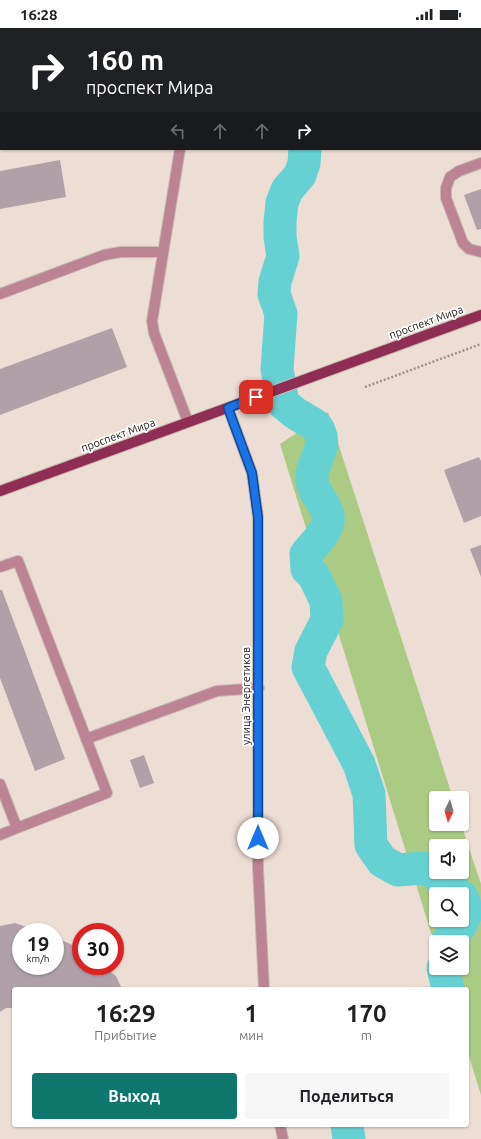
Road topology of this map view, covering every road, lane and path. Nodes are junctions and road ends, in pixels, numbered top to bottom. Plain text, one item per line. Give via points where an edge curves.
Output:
1 (180, 150) edge
2 (481, 163) edge
3 (162, 252) junction
4 (481, 252) edge
5 (0, 294) edge
6 (481, 315) edge
7 (481, 344) edge
8 (365, 387) dead end
9 (228, 408) junction
10 (188, 422) junction
11 (0, 491) edge
12 (0, 568) edge
13 (259, 688) junction
14 (86, 739) junction
15 (0, 784) edge
16 (18, 828) junction
17 (0, 835) edge
18 (264, 987) edge
19 (280, 1127) edge
20 (283, 1139) edge

1 - 3 street
2 - 4 street via 450,177 446,198 463,243 469,249
3 - 5 street via 121,252 104,255
3 - 10 street via 152,321 154,333
6 - 9 main road, проспект Мира
7 - 8 path
9 - 10 main road, проспект Мира
9 - 13 street, улица Энергетиков via 252,473 256,493
10 - 11 main road, проспект Мира
12 - 14 street via 18,561
13 - 14 street via 217,691
13 - 18 street, улица Энергетиков via 258,868
14 - 16 street via 107,792
15 - 16 street
16 - 17 street
19 - 20 street

